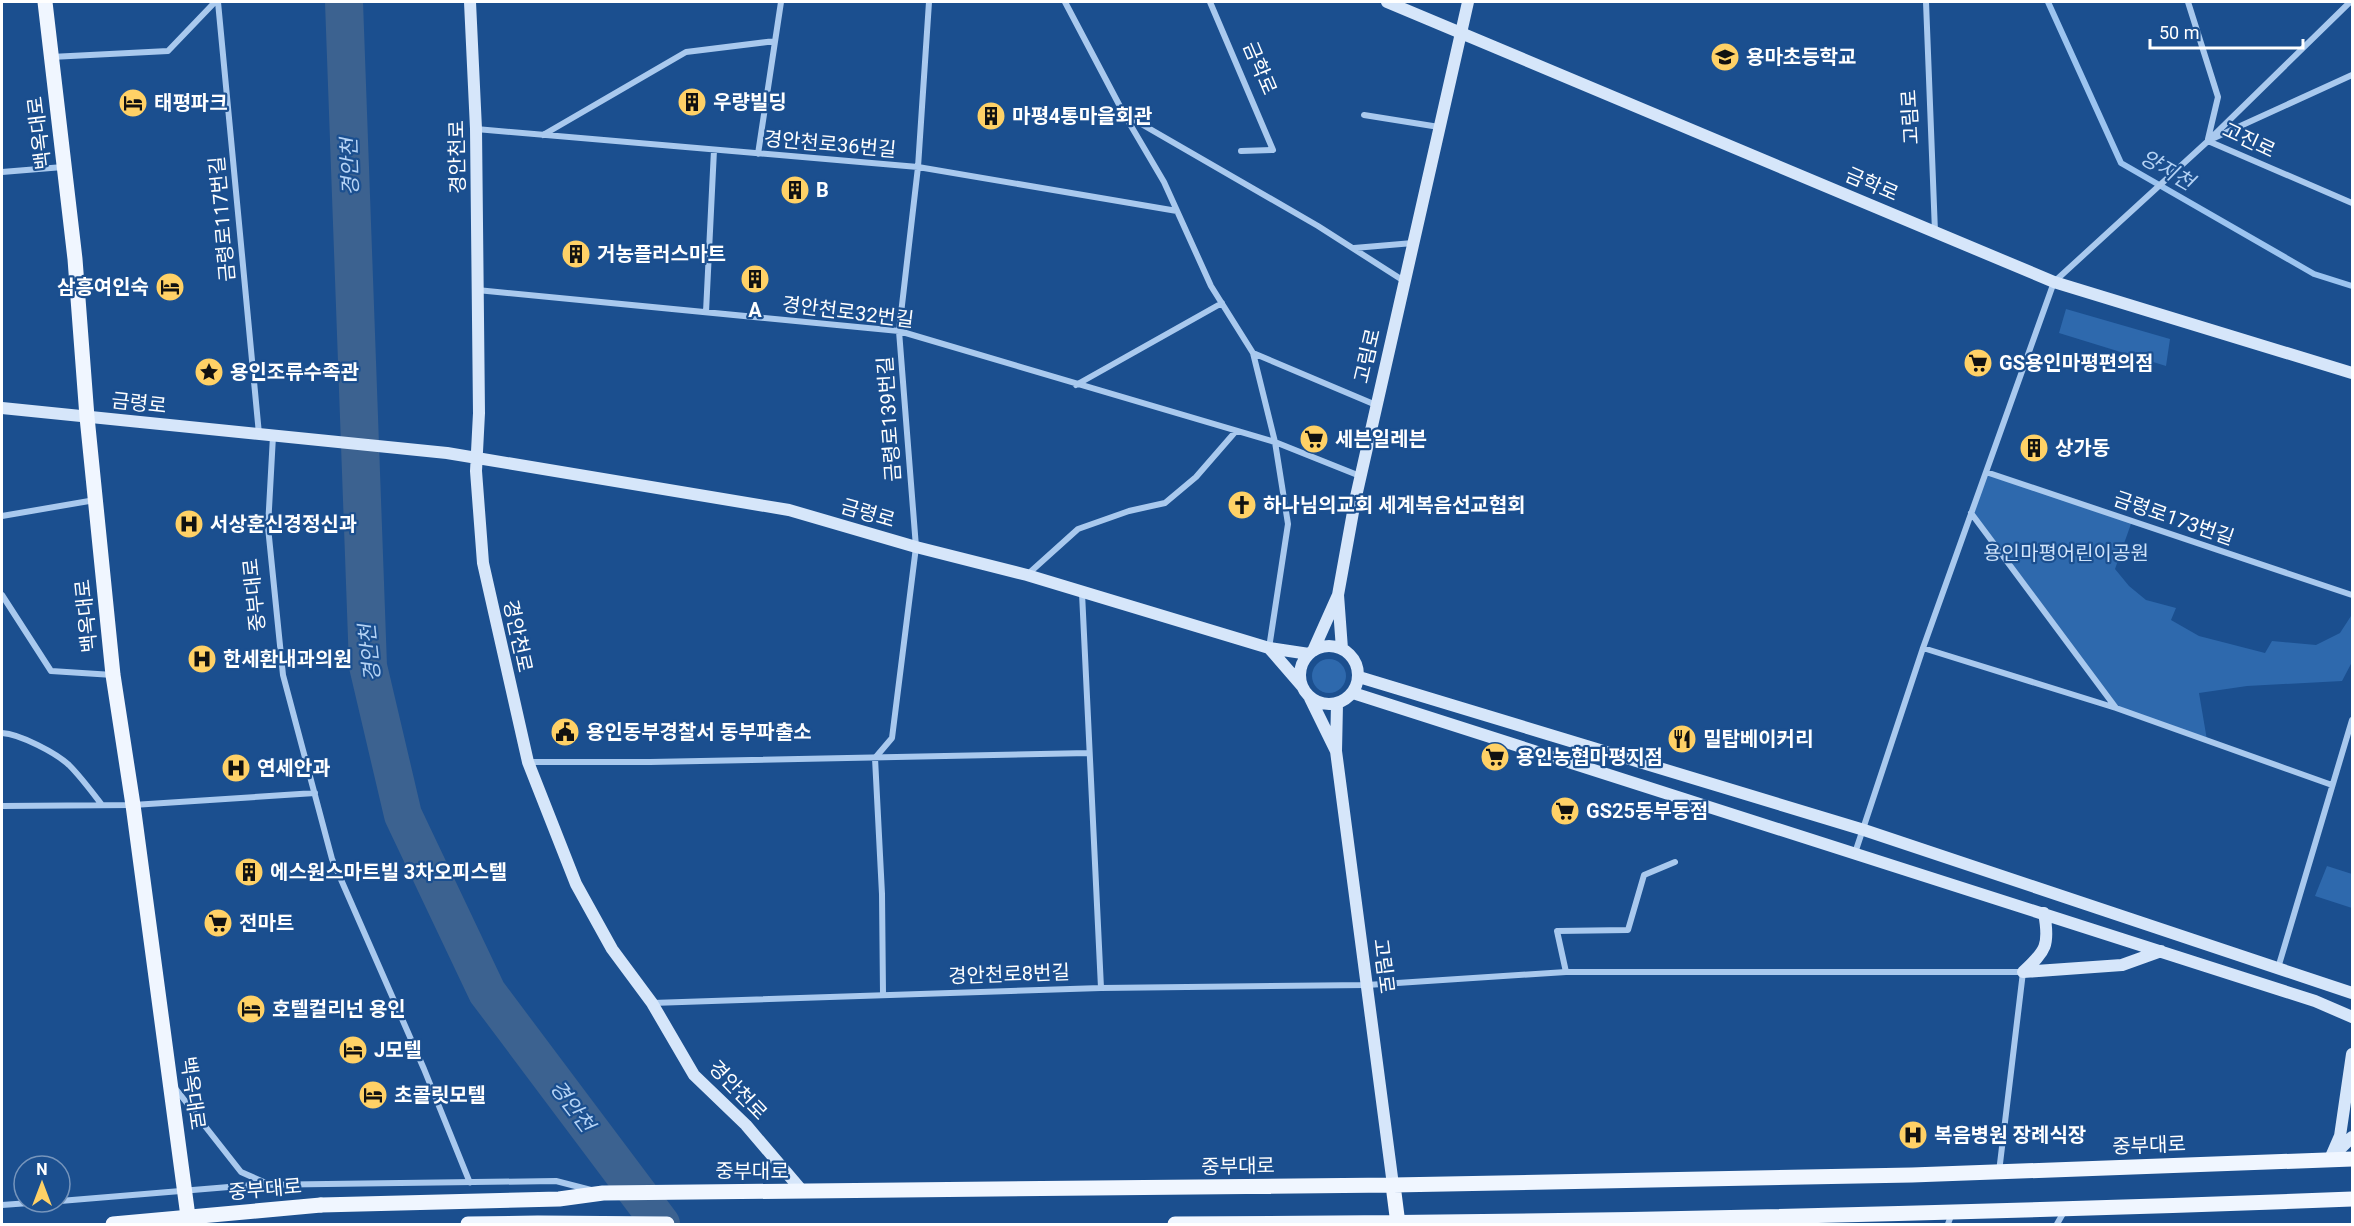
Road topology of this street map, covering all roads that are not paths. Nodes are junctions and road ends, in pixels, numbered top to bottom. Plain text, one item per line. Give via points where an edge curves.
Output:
1 (45, 2) edge
2 (216, 2) edge
3 (471, 2) edge
4 (781, 2) edge
5 (929, 2) edge
6 (1065, 2) edge
7 (1210, 2) edge
8 (1387, 2) edge
9 (1468, 2) edge
10 (1926, 2) edge
11 (2188, 2) edge
12 (2350, 2) edge
13 (1461, 31) junction
14 (775, 41) junction
15 (51, 57) junction
16 (2352, 75) edge
17 (1124, 114) junction
18 (1364, 115) dead end
19 (1439, 127) junction
20 (477, 129) junction
21 (543, 135) junction
22 (2208, 141) junction
23 (714, 150) junction
24 (1240, 151) dead end
25 (758, 154) junction
26 (64, 167) junction
27 (918, 167) junction
28 (2, 172) edge
29 (2352, 203) edge
30 (1177, 211) junction
31 (1935, 232) junction
32 (1413, 243) junction
33 (1354, 248) junction
34 (1404, 281) junction
35 (2054, 282) junction
36 (477, 290) junction
37 (1221, 303) junction
38 (706, 312) junction
39 (899, 331) junction
40 (1253, 353) junction
41 (2352, 373) edge
42 (1070, 383) junction
43 (1376, 405) junction
44 (2, 408) edge
45 (87, 417) junction
46 (1236, 431) junction
47 (259, 434) junction
48 (273, 436) junction
49 (1275, 442) junction
50 (478, 458) junction
51 (1986, 472) junction
52 (1360, 476) junction
53 (95, 500) junction
54 (1971, 513) junction
55 (2, 516) edge
56 (916, 547) junction
57 (1027, 575) junction
58 (1082, 593) junction
59 (2, 595) edge
60 (1338, 595) junction
61 (2352, 595) edge
62 (1269, 648) junction
63 (1923, 648) junction
64 (1342, 649) junction
65 (1311, 652) junction
66 (113, 675) junction
67 (1359, 677) junction
68 (1302, 687) junction
69 (1353, 693) junction
70 (1310, 698) junction
71 (1337, 704) junction
72 (2116, 708) junction
73 (2352, 720) edge
74 (2, 734) edge
75 (1336, 751) junction
76 (1089, 753) junction
77 (875, 758) junction
78 (528, 762) junction
79 (2332, 785) junction
80 (315, 793) junction
81 (102, 805) junction
82 (133, 805) junction
83 (2, 806) edge
84 (1864, 830) junction
85 (1855, 853) junction
86 (1675, 862) dead end
87 (2044, 913) junction
88 (2161, 951) junction
89 (2278, 968) junction
90 (1566, 972) junction
91 (2024, 972) junction
92 (1367, 985) junction
93 (1101, 988) junction
94 (2352, 993) edge
95 (883, 994) junction
96 (651, 1003) junction
97 (2352, 1017) edge
98 (2352, 1054) edge
99 (171, 1083) junction
100 (2352, 1137) edge
101 (2330, 1159) junction
102 (2352, 1159) edge
103 (1999, 1172) junction
104 (470, 1183) junction
105 (269, 1185) junction
106 (1393, 1185) junction
107 (185, 1190) junction
108 (803, 1192) junction
109 (603, 1193) junction
110 (2352, 1199) edge
111 (72, 1200) edge
112 (2065, 1210) junction
113 (1950, 1219) edge
114 (113, 1224) edge
115 (189, 1224) edge
116 (468, 1224) edge
117 (667, 1224) edge
118 (1175, 1224) edge
119 (1398, 1224) edge
120 (2057, 1224) edge

1 - 15 main road, 백옥대로
2 - 15 street via 168,51
2 - 47 street, 금령로117번길
3 - 20 main road, 경안천로
4 - 14 street
5 - 27 street, 금령로139번길
6 - 17 street
7 - 24 street, 금학로 via 1273,150
8 - 13 main road, 금학로
9 - 13 main road, 고림로
10 - 31 street, 고림로
11 - 22 street via 2218,97
12 - 22 street
13 - 19 main road, 고림로
13 - 31 main road, 금학로
14 - 21 street via 686,52
14 - 25 street
15 - 26 main road, 백옥대로
16 - 22 street, 고진로
17 - 30 street
17 - 33 street
18 - 19 street
19 - 32 main road, 고림로
20 - 21 street, 경안천로36번길
20 - 36 main road, 경안천로
21 - 23 street, 경안천로36번길
22 - 29 street, 고진로
22 - 35 street
23 - 25 street, 경안천로36번길
23 - 38 street
25 - 27 street, 경안천로36번길
26 - 28 street
26 - 45 main road, 백옥대로
27 - 30 street, 경안천로36번길
27 - 39 street, 금령로139번길
30 - 37 street
31 - 35 main road, 금학로
32 - 33 street
32 - 34 main road, 고림로
33 - 34 street
34 - 43 main road, 고림로
35 - 41 main road, 금학로
35 - 51 street
36 - 38 street, 경안천로32번길
36 - 50 main road, 경안천로
37 - 40 street
37 - 42 street via 1078,386
38 - 39 street, 경안천로32번길
39 - 42 street, 경안천로32번길
39 - 56 street, 금령로139번길
40 - 43 street
40 - 49 street
42 - 46 street, 경안천로32번길
43 - 52 main road, 고림로
44 - 45 main road, 금령로
45 - 47 main road, 금령로
45 - 53 main road, 백옥대로
46 - 49 street, 경안천로32번길
46 - 57 street via 1196,477 1165,503 1078,529
47 - 48 main road, 금령로
48 - 50 main road, 금령로
48 - 80 street, 중부대로 via 268,527 283,675
49 - 52 street, 경안천로32번길
49 - 62 street via 1288,524
50 - 56 main road, 금령로 via 789,510
50 - 78 main road, 경안천로 via 483,563
51 - 54 street
51 - 61 street, 금령로173번길
52 - 60 main road, 고림로
53 - 55 street
53 - 66 main road, 백옥대로
54 - 63 street
54 - 72 street
56 - 57 main road, 금령로
56 - 77 street, 금령로139번길 via 892,738
57 - 58 main road, 금령로
58 - 62 main road, 금령로
58 - 76 street
59 - 66 street via 51,671
60 - 64 main road, 고림로
60 - 65 main road, 고림로
62 - 65 main road, 금령로
62 - 68 main road
63 - 72 street
63 - 84 street
64 - 65 main road via 1327,646
64 - 67 main road via 1353,657
65 - 68 main road via 1300,671
66 - 82 main road, 백옥대로
67 - 69 main road
67 - 84 main road
68 - 70 main road
69 - 71 main road
69 - 85 main road
70 - 71 main road via 1318,703
70 - 75 main road, 고림로
71 - 75 main road, 고림로
72 - 79 street
73 - 79 street
74 - 81 street via 15,736 69,765
75 - 92 main road, 고림로
76 - 77 street
76 - 93 street
77 - 78 street
77 - 95 street
78 - 96 main road, 경안천로 via 576,884 612,949
79 - 89 street
80 - 82 street
80 - 104 street, 중부대로 via 332,859
81 - 82 street
81 - 83 street
82 - 99 main road, 백옥대로
84 - 85 street
84 - 89 main road
85 - 87 main road
86 - 90 street via 1644,875 1628,930 1557,931
87 - 88 main road
87 - 91 main road via 2047,932 2042,955
88 - 91 main road via 2122,965
88 - 97 main road via 2315,1001
89 - 94 main road
90 - 91 street, 경안천로8번길
90 - 92 street, 경안천로8번길
91 - 103 street
92 - 93 street, 경안천로8번길
92 - 106 main road, 고림로
93 - 95 street, 경안천로8번길
95 - 96 street, 경안천로8번길
96 - 108 main road, 경안천로 via 694,1075 746,1125
98 - 101 main road via 2340,1136
99 - 105 street via 241,1172
99 - 107 main road, 백옥대로
100 - 101 main road
101 - 102 main road, 중부대로
101 - 103 main road, 중부대로
103 - 106 main road, 중부대로
104 - 105 street
104 - 109 street via 556,1181
105 - 107 street
106 - 108 main road, 중부대로
106 - 119 main road
107 - 111 street
107 - 115 main road, 백옥대로
108 - 109 main road, 중부대로
109 - 114 main road, 중부대로, bridge via 559,1199 321,1205
110 - 112 main road
112 - 113 main road
112 - 120 street
113 - 119 main road via 1913,1215
116 - 117 main road
118 - 119 main road

